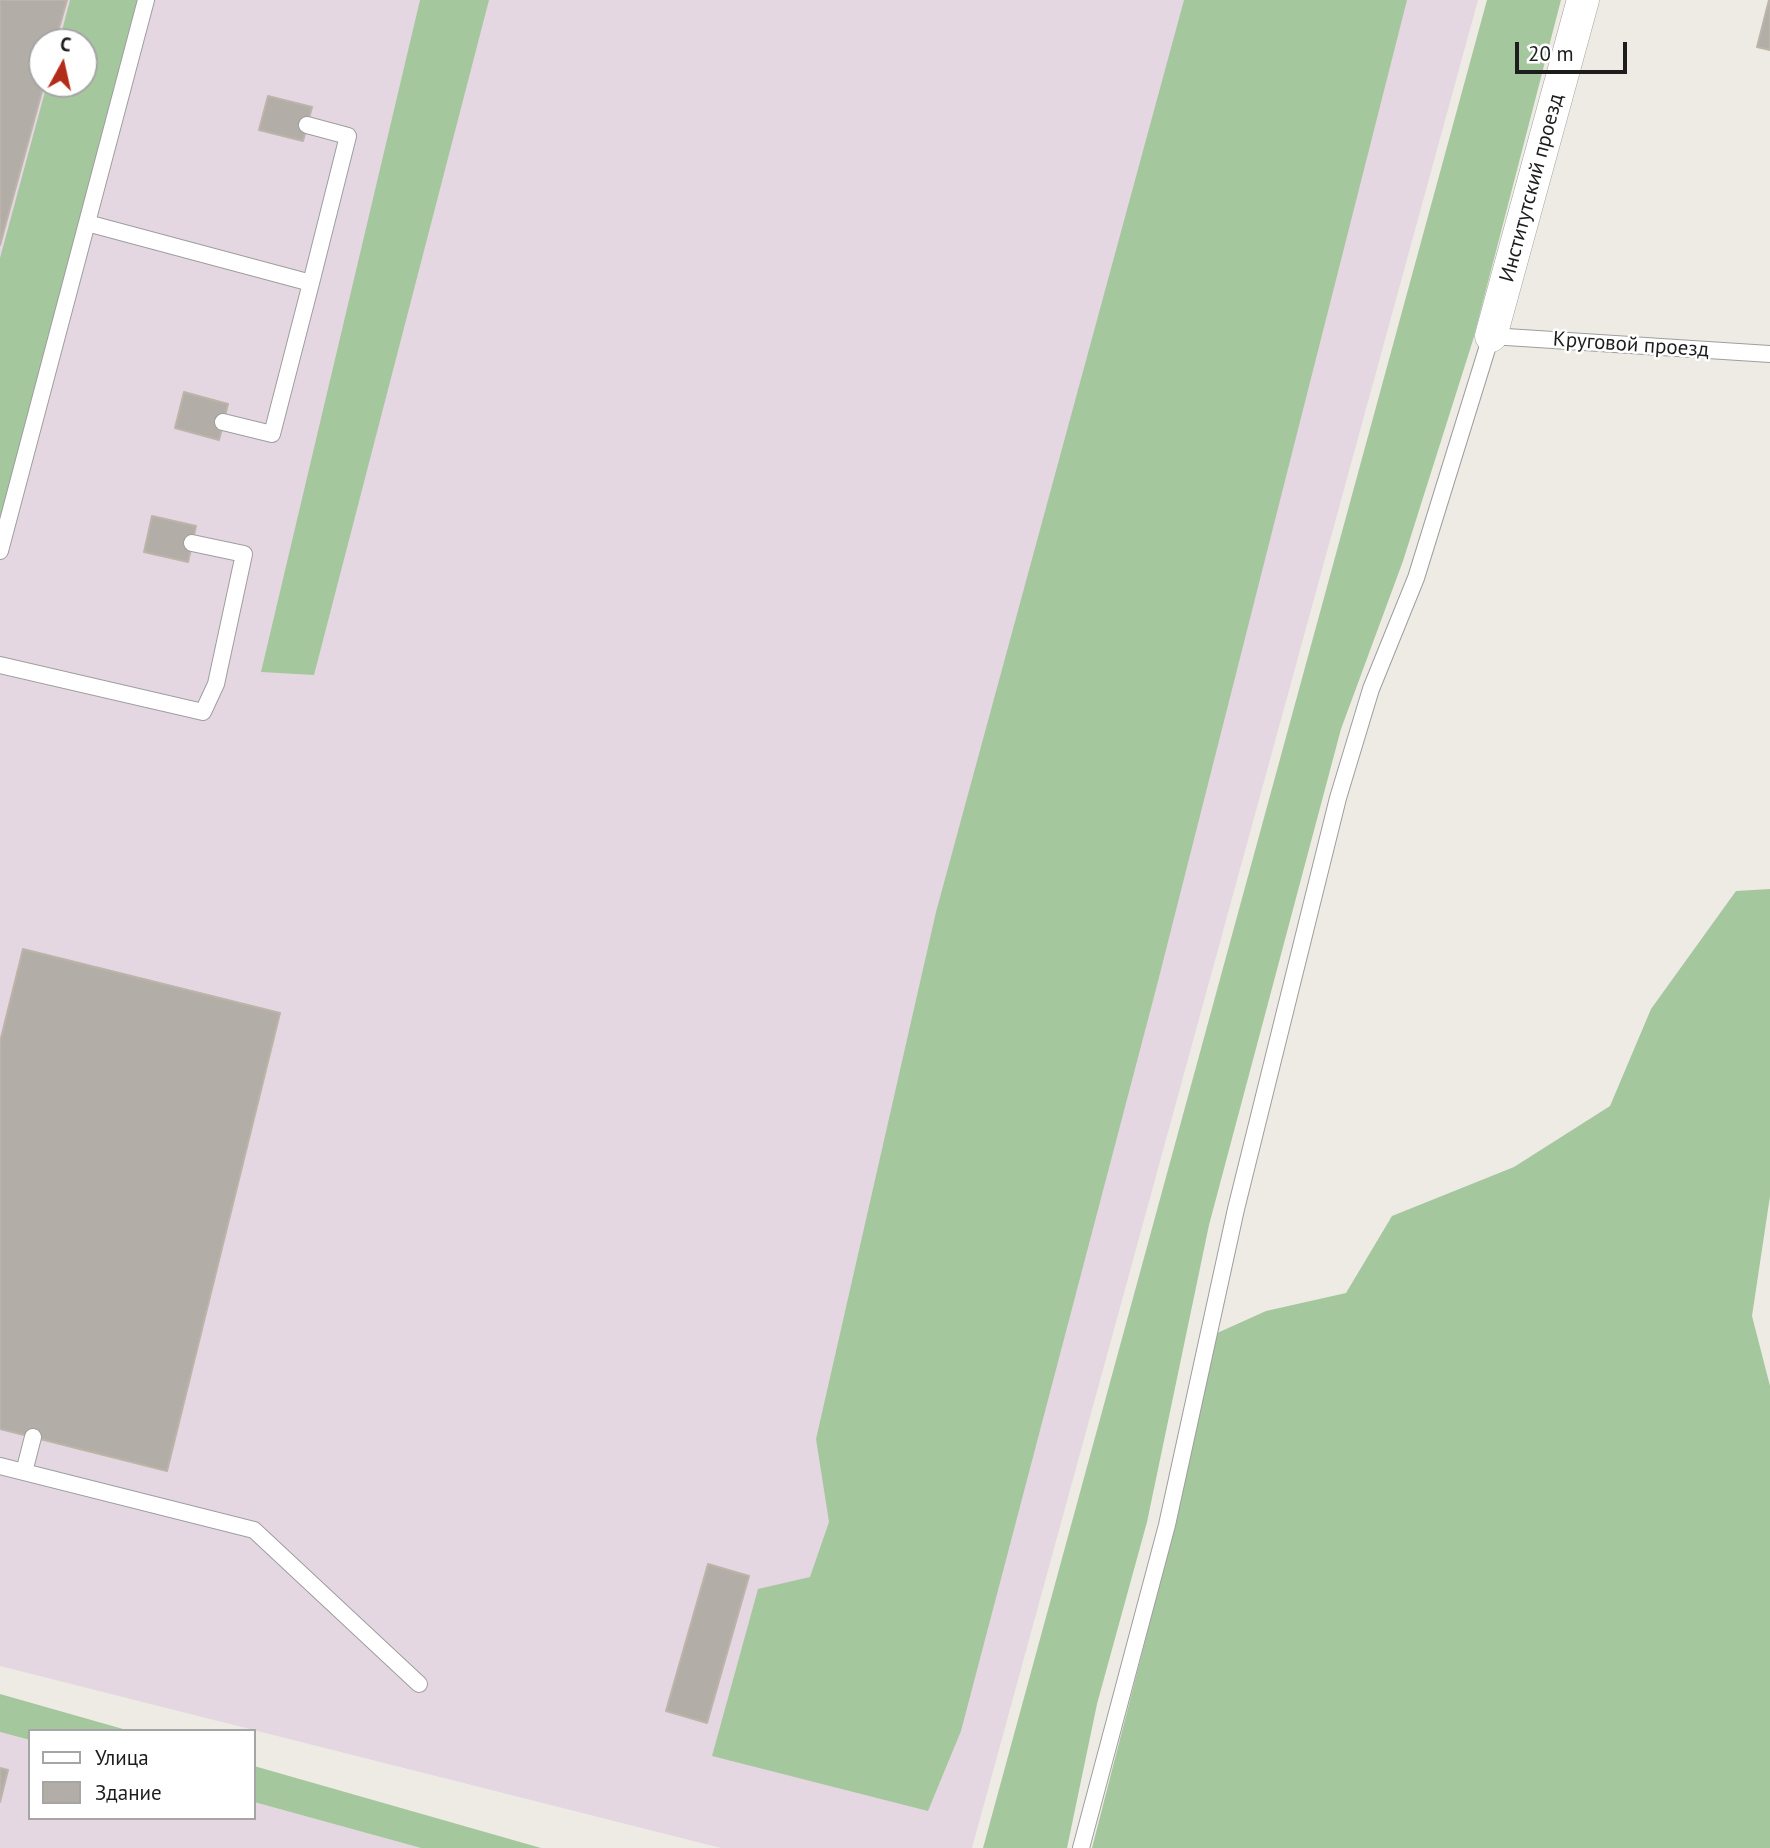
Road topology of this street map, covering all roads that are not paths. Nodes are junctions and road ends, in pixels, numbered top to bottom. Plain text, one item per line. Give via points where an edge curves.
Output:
1 (146, 0) edge
2 (1583, 0) edge
3 (307, 125) dead end
4 (88, 223) junction
5 (311, 283) junction
6 (1491, 336) junction
7 (1770, 354) edge
8 (223, 422) dead end
9 (192, 543) dead end
10 (0, 551) edge
11 (0, 665) edge
12 (33, 1437) dead end
13 (0, 1466) edge
14 (24, 1472) junction
15 (419, 1684) dead end
16 (1081, 1848) edge

1 - 4 lane
2 - 6 street, Институтский проезд
3 - 5 lane via 348,136
4 - 5 lane
4 - 10 lane
5 - 8 lane via 272,434
6 - 7 lane, Круговой проезд
6 - 16 lane via 1416,578 1371,689 1338,798 1236,1209 1167,1525
9 - 11 lane via 244,554 216,684 204,712
12 - 14 lane
13 - 14 lane
14 - 15 lane via 254,1530

